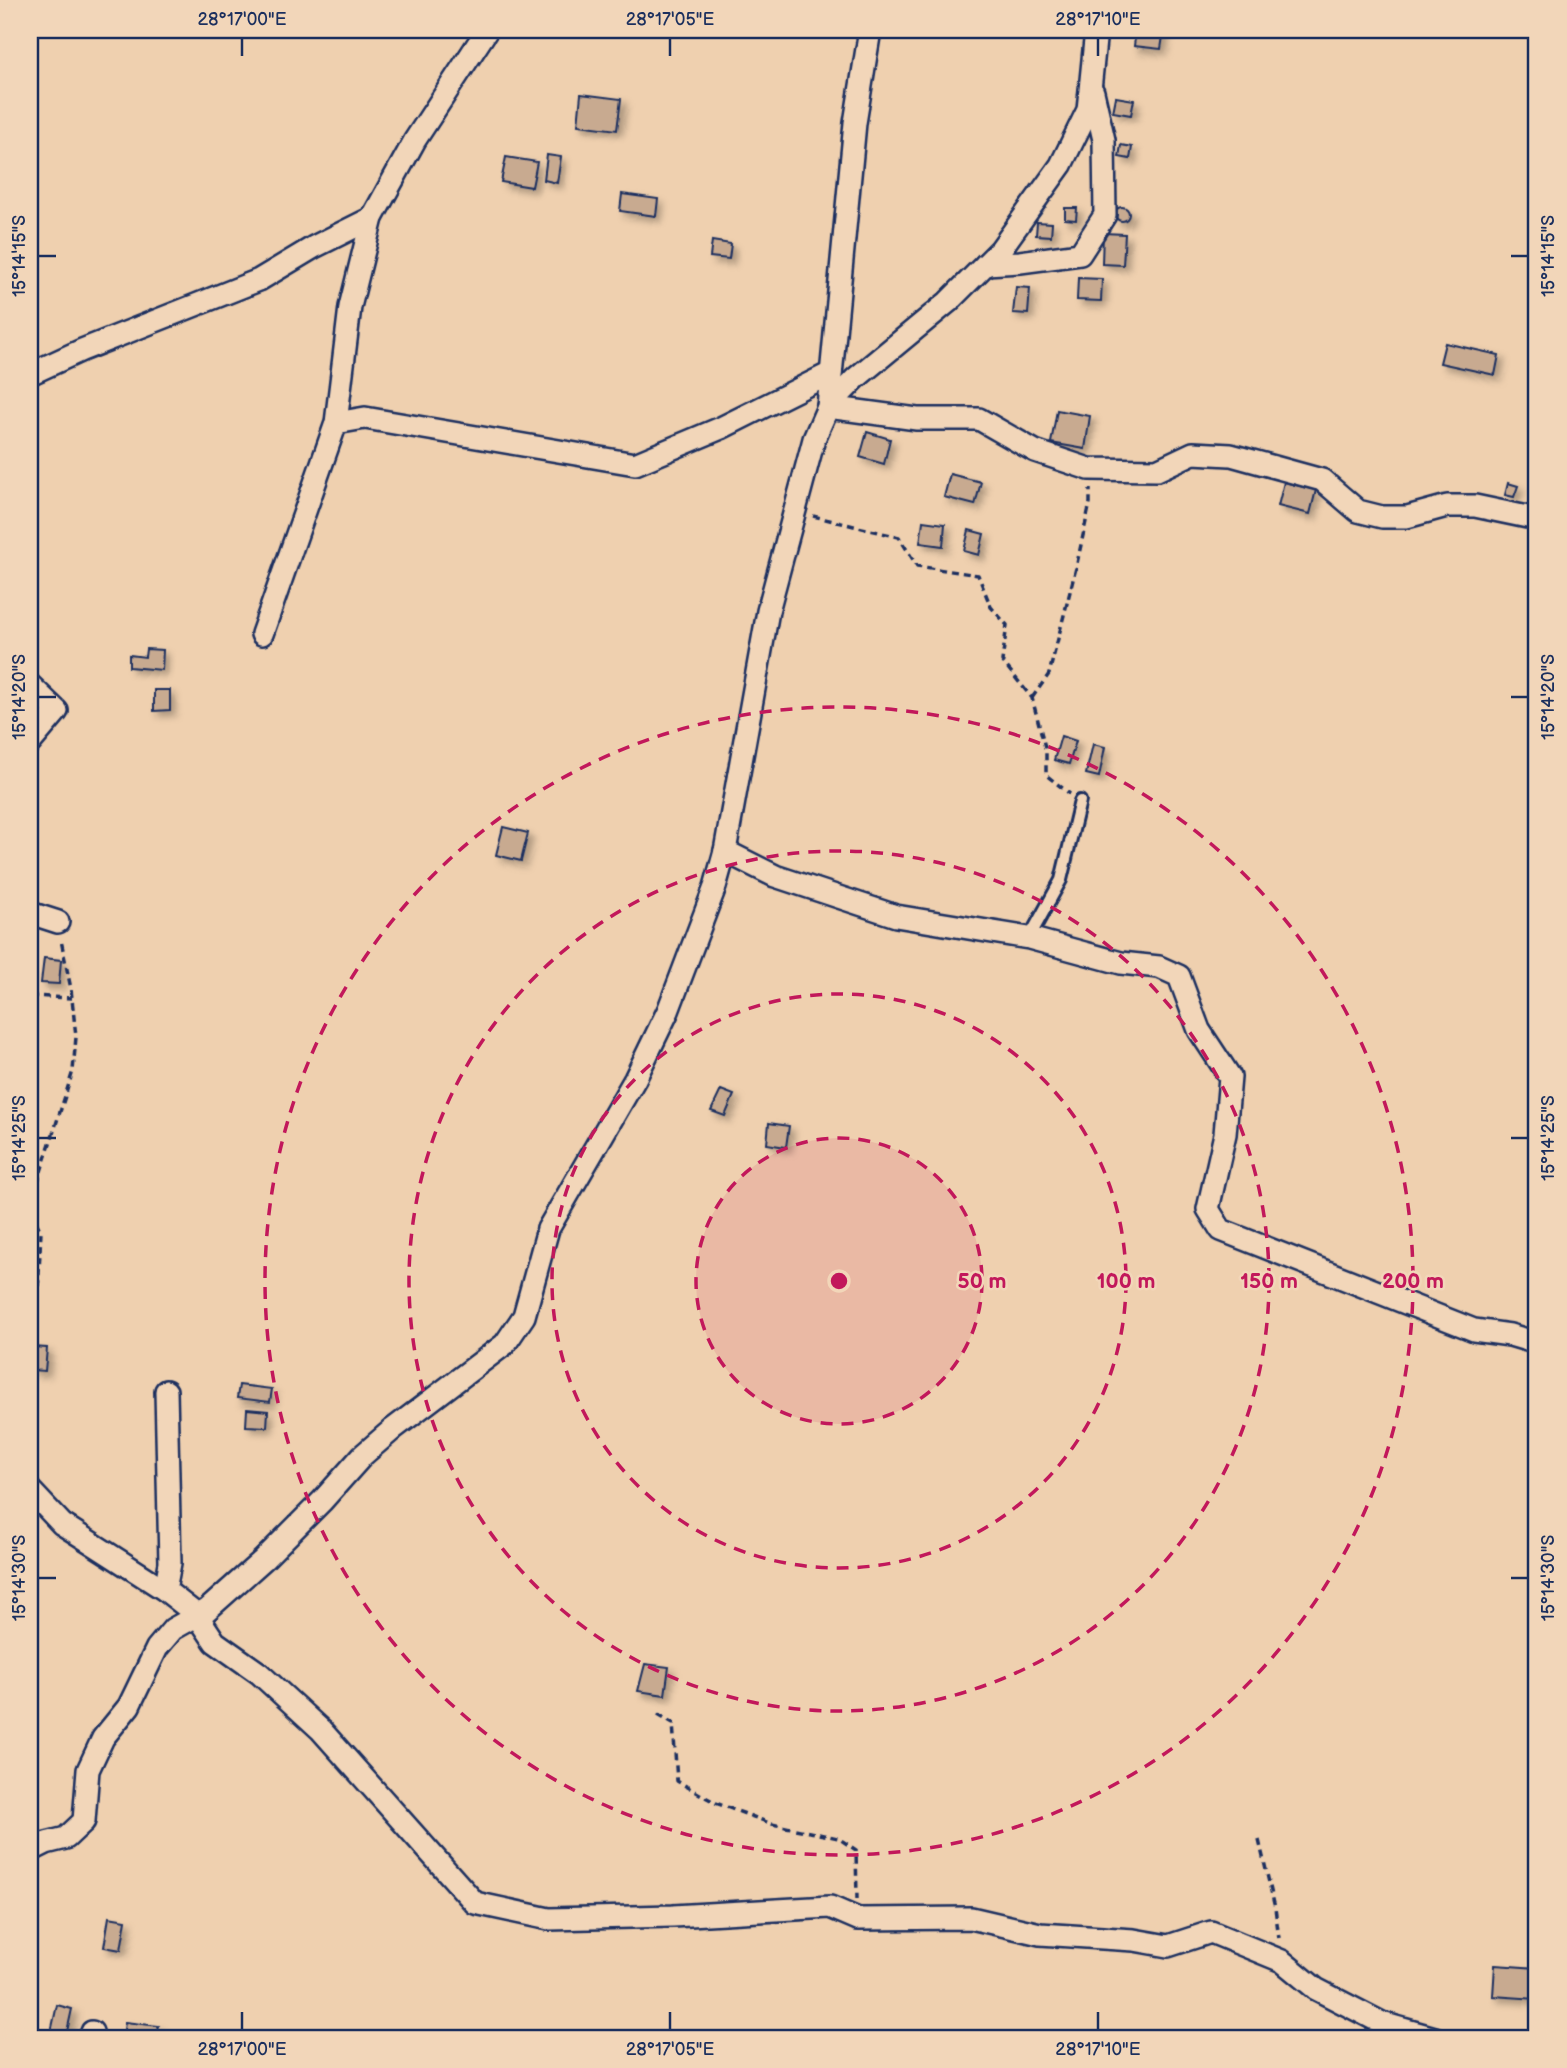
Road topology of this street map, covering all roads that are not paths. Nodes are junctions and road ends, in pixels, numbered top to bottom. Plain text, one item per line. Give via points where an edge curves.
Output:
1 (487, 30) edge
2 (870, 30) edge
3 (1096, 30) edge
4 (1091, 84) junction
5 (372, 218) junction
6 (986, 264) junction
7 (831, 373) junction
8 (30, 374) edge
9 (828, 407) junction
10 (336, 424) junction
11 (1537, 519) edge
12 (262, 634) dead end
13 (30, 685) edge
14 (30, 743) edge
15 (1080, 801) road end
16 (725, 850) junction
17 (30, 913) edge
18 (58, 922) road end
19 (1029, 938) junction
20 (1537, 1343) edge
21 (166, 1391) dead end
22 (30, 1490) edge
23 (165, 1590) junction
24 (197, 1615) junction
25 (30, 1851) edge
26 (1435, 2038) edge

1 - 5 street via 415,140
2 - 7 street via 855,123
3 - 4 street
4 - 6 street via 1088,110 1061,166
4 - 6 street via 1104,140 1105,215 1080,254
5 - 8 street via 259,280
5 - 10 street via 350,307
6 - 9 street
7 - 9 street
7 - 10 street via 721,428 635,464 365,418
9 - 11 street via 917,419 979,419 1035,451 1089,470 1157,470 1193,453 1231,455 1322,480 1358,511 1382,517 1475,506
9 - 16 street via 814,439 768,611
10 - 12 street
13 - 14 street via 57,711
15 - 19 lane via 1061,880
16 - 19 street via 775,876 896,916
16 - 24 street via 668,1011 635,1079 548,1228 524,1316 505,1344 363,1455 263,1560
17 - 18 street
19 - 20 street via 1121,963 1159,967 1179,976 1199,1030 1230,1077 1225,1134 1208,1209 1221,1230 1474,1330
21 - 23 street via 170,1563
22 - 23 street via 62,1524
23 - 24 street
24 - 25 street via 173,1629 157,1648 129,1706 103,1738 88,1770 84,1821 66,1838
24 - 26 street via 215,1642 259,1673 321,1730 475,1903 549,1919 830,1907 858,1919 971,1918 1040,1934 1168,1946 1211,1932 1282,1961 1316,1989 1382,2023

